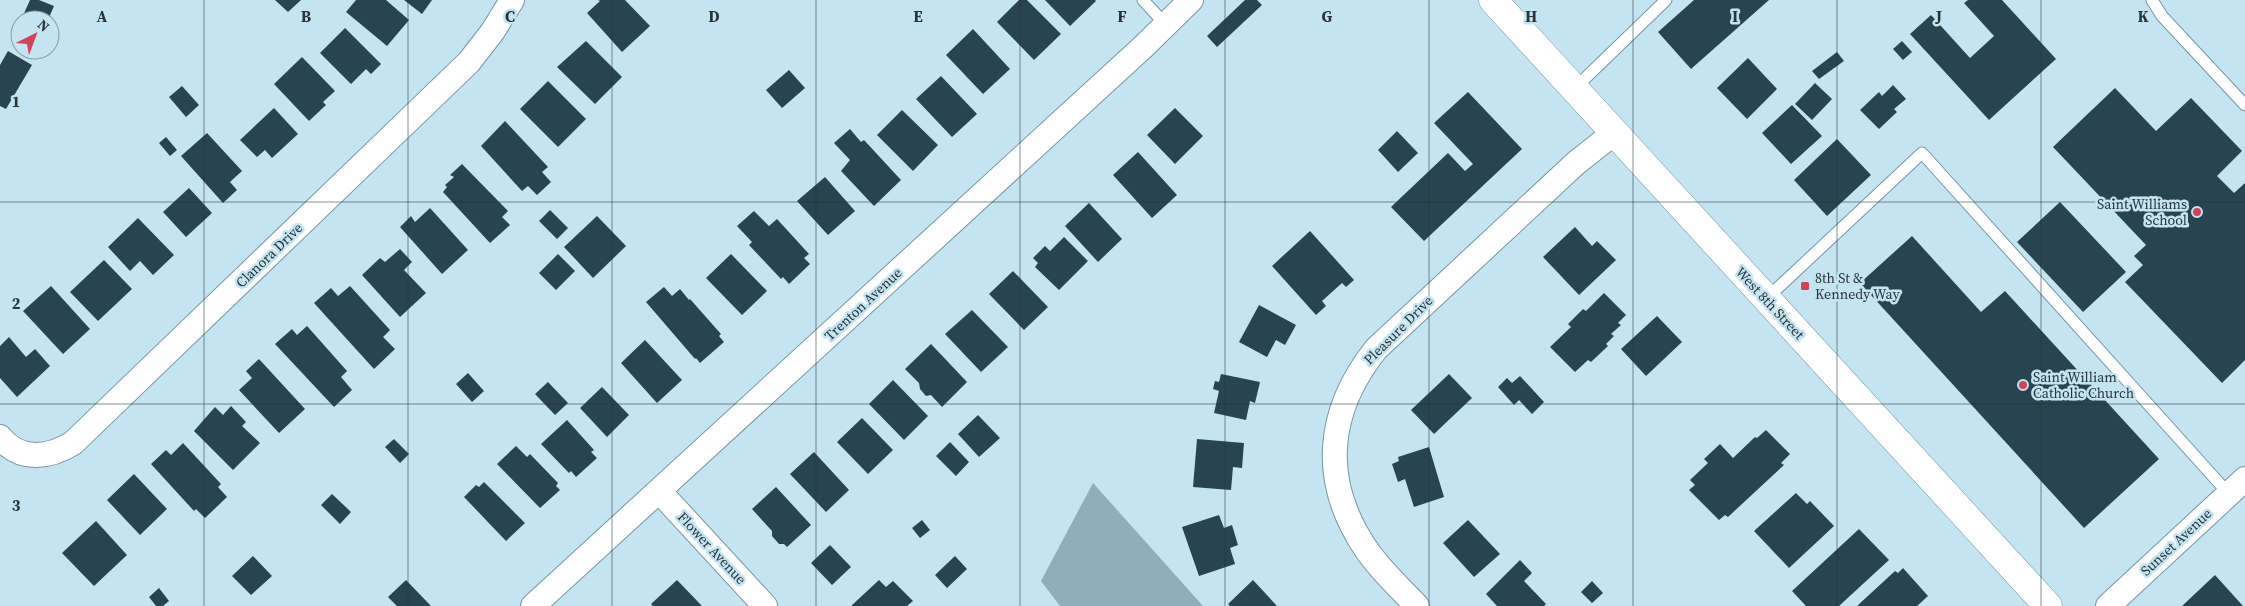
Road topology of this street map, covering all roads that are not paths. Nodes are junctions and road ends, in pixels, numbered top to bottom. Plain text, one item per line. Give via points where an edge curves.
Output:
1 (512, 0) edge
2 (1143, 0) edge
3 (1191, 0) edge
4 (1493, 0) edge
5 (1666, 0) edge
6 (2152, 0) edge
7 (1166, 25) junction
8 (1574, 89) junction
9 (2245, 105) edge
10 (1614, 133) junction
11 (1766, 299) junction
12 (0, 437) edge
13 (2237, 486) edge
14 (659, 491) junction
15 (533, 606) edge
16 (765, 606) edge
17 (1417, 606) edge
18 (2048, 606) edge
19 (2108, 606) edge

1 - 12 street, Clanora Drive via 469,62 74,443 58,452 40,456 22,453 5,444
2 - 7 lane
3 - 7 street, Trenton Avenue
4 - 8 street, West 8th Street
5 - 8 lane
6 - 9 lane via 2162,16
7 - 14 street, Trenton Avenue
8 - 10 street, West 8th Street
10 - 11 street, West 8th Street
10 - 17 street, Pleasure Drive via 1576,163 1376,349 1348,392 1337,429 1334,455 1343,506 1367,551
11 - 13 lane via 1922,153
11 - 18 street, West 8th Street
13 - 19 street, Sunset Avenue
14 - 15 street, Trenton Avenue
14 - 16 street, Flower Avenue

